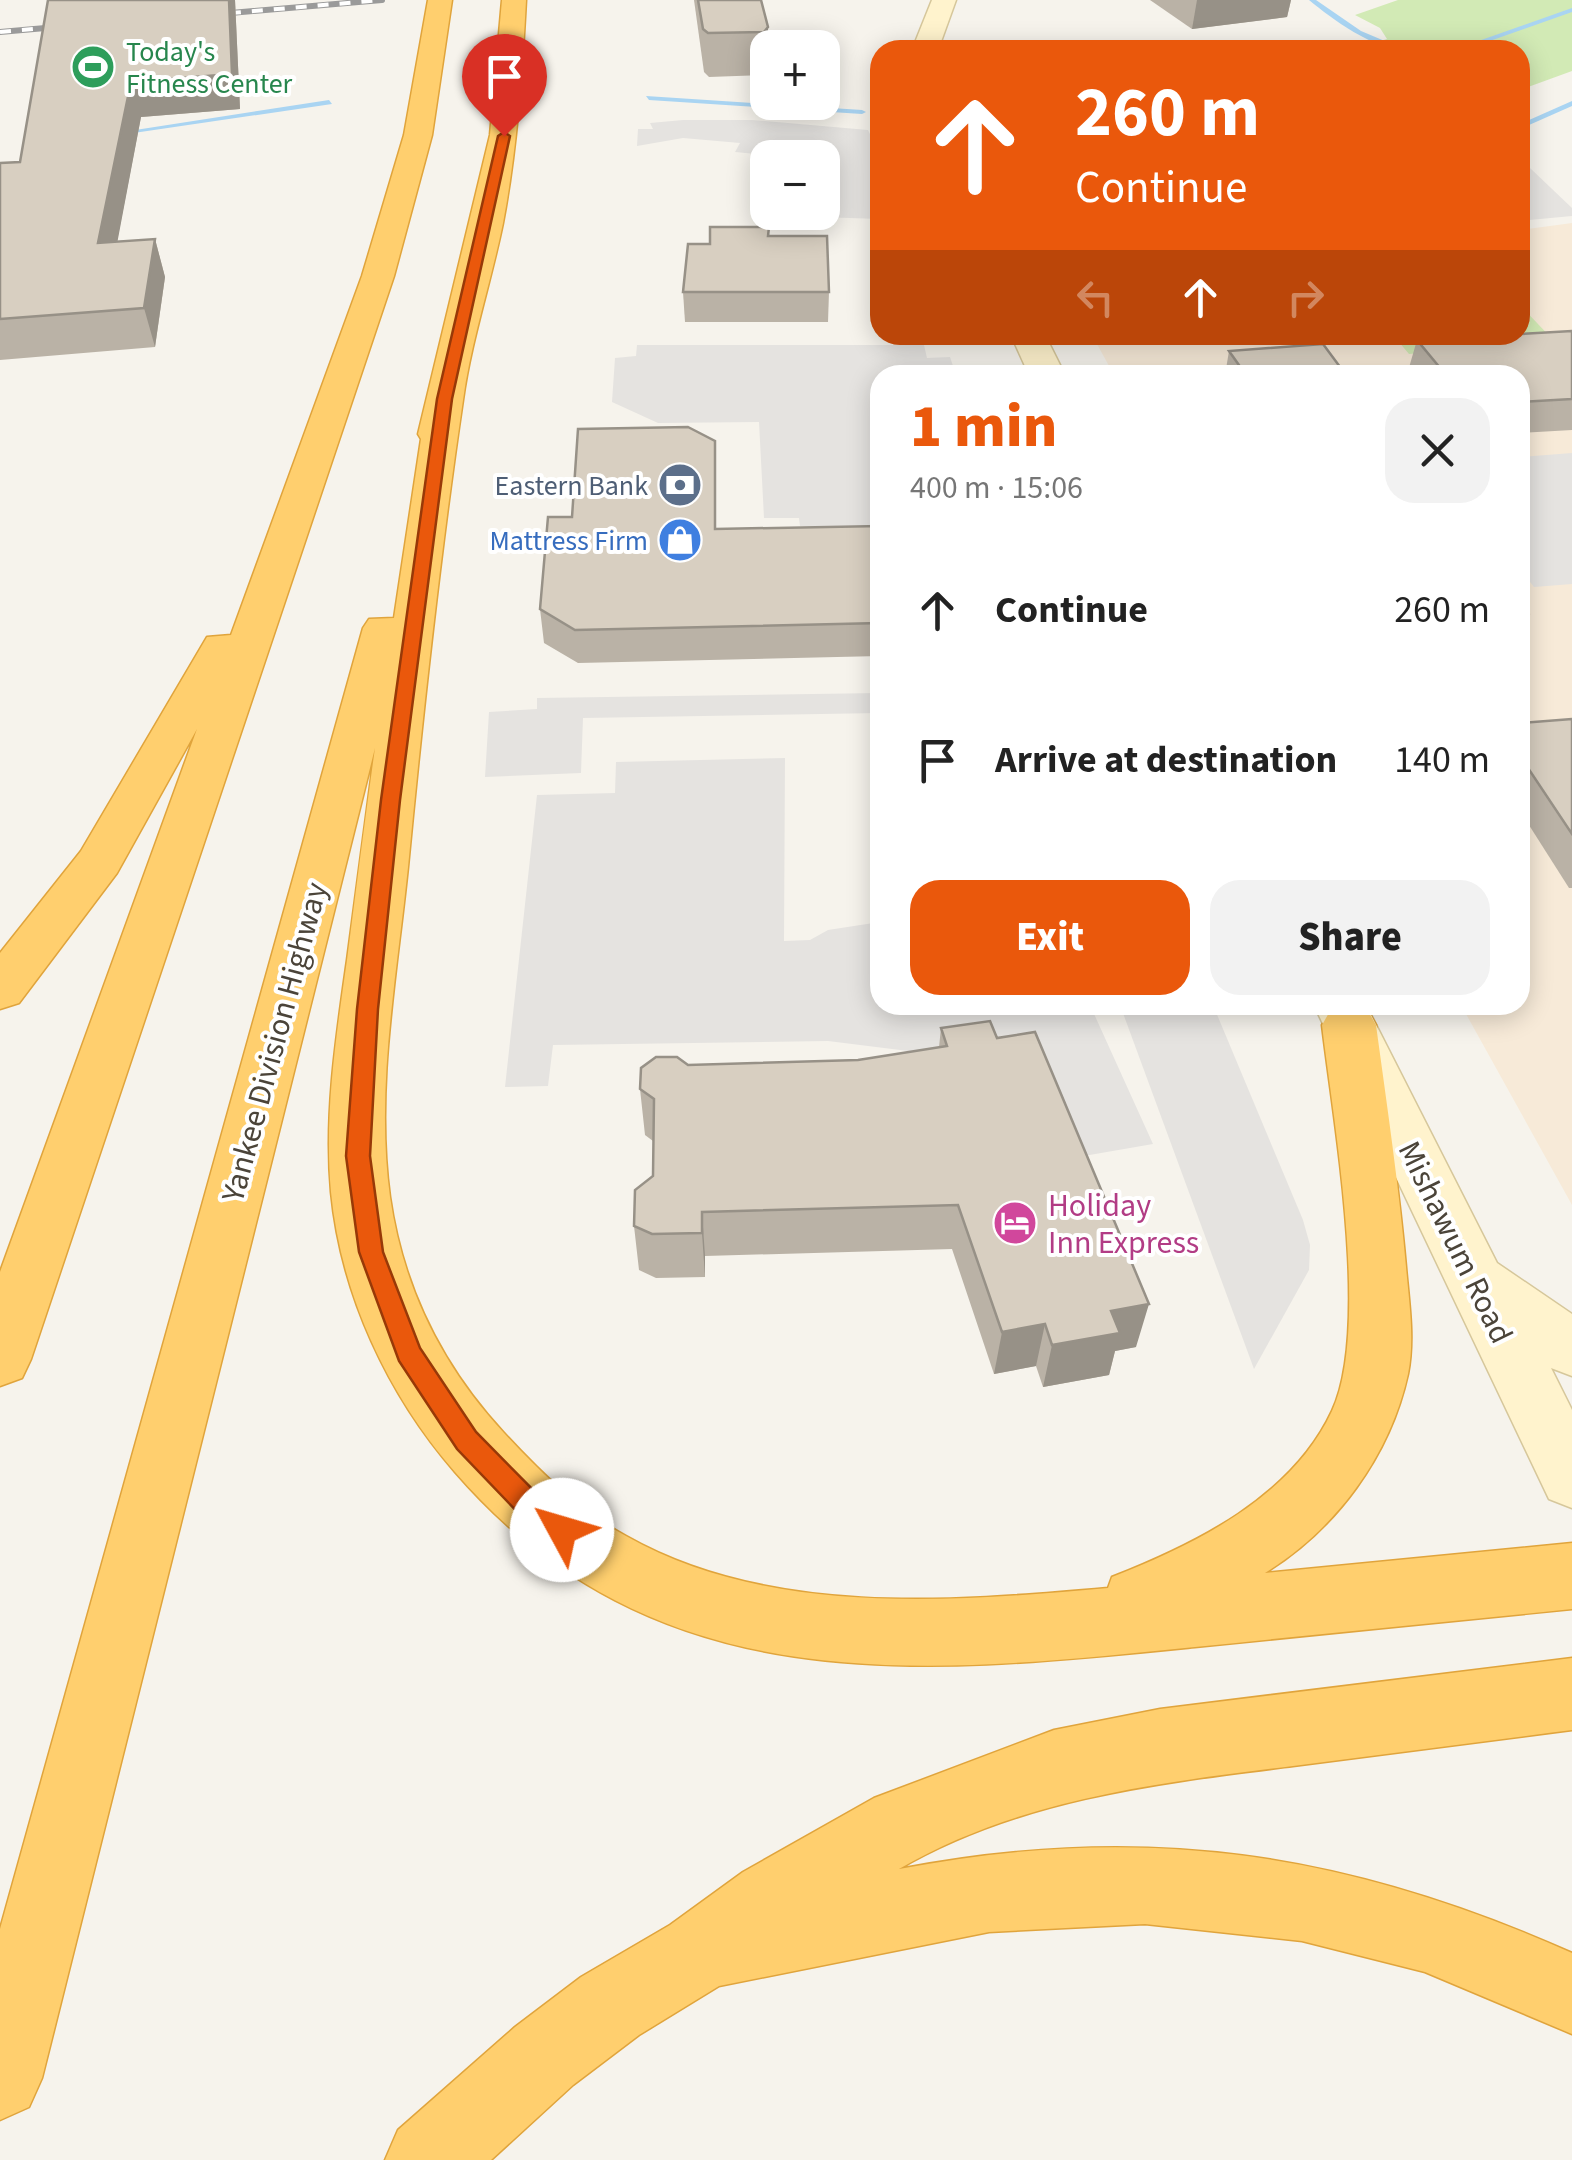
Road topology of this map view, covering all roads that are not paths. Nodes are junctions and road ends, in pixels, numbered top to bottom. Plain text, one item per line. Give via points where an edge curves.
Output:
1 (944, 0) edge
2 (514, 4) edge
3 (438, 7) edge
4 (929, 40) edge
5 (445, 399) junction
6 (300, 503) junction
7 (0, 990) edge
8 (1344, 1015) edge
9 (1473, 1276) junction
10 (1572, 1349) edge
11 (0, 1360) edge
12 (1572, 1478) edge
13 (1572, 1576) edge
14 (1061, 1627) junction
15 (1572, 1694) edge
16 (698, 1952) junction
17 (1572, 1994) edge
18 (0, 2078) edge
19 (428, 2160) edge

1 - 4 main road
2 - 5 highway, Yankee Division Highway via 504,136
3 - 6 highway via 409,176
5 - 14 highway via 390,800 359,1121 360,1193 371,1252 408,1354 467,1440 536,1512 615,1567 746,1612 848,1631 982,1636
5 - 18 highway, Yankee Division Highway
6 - 7 highway via 129,814 67,909
6 - 11 highway
8 - 9 main road, Mishawum Road
8 - 14 highway via 1373,1224 1380,1337 1360,1427 1320,1483 1251,1547 1181,1585
9 - 10 main road
9 - 12 main road, Mishawum Road
13 - 14 highway
15 - 16 highway via 1160,1746 1007,1781 901,1826 771,1900
16 - 17 highway via 992,1892 1150,1886 1364,1916 1445,1940
16 - 19 highway via 544,2056

